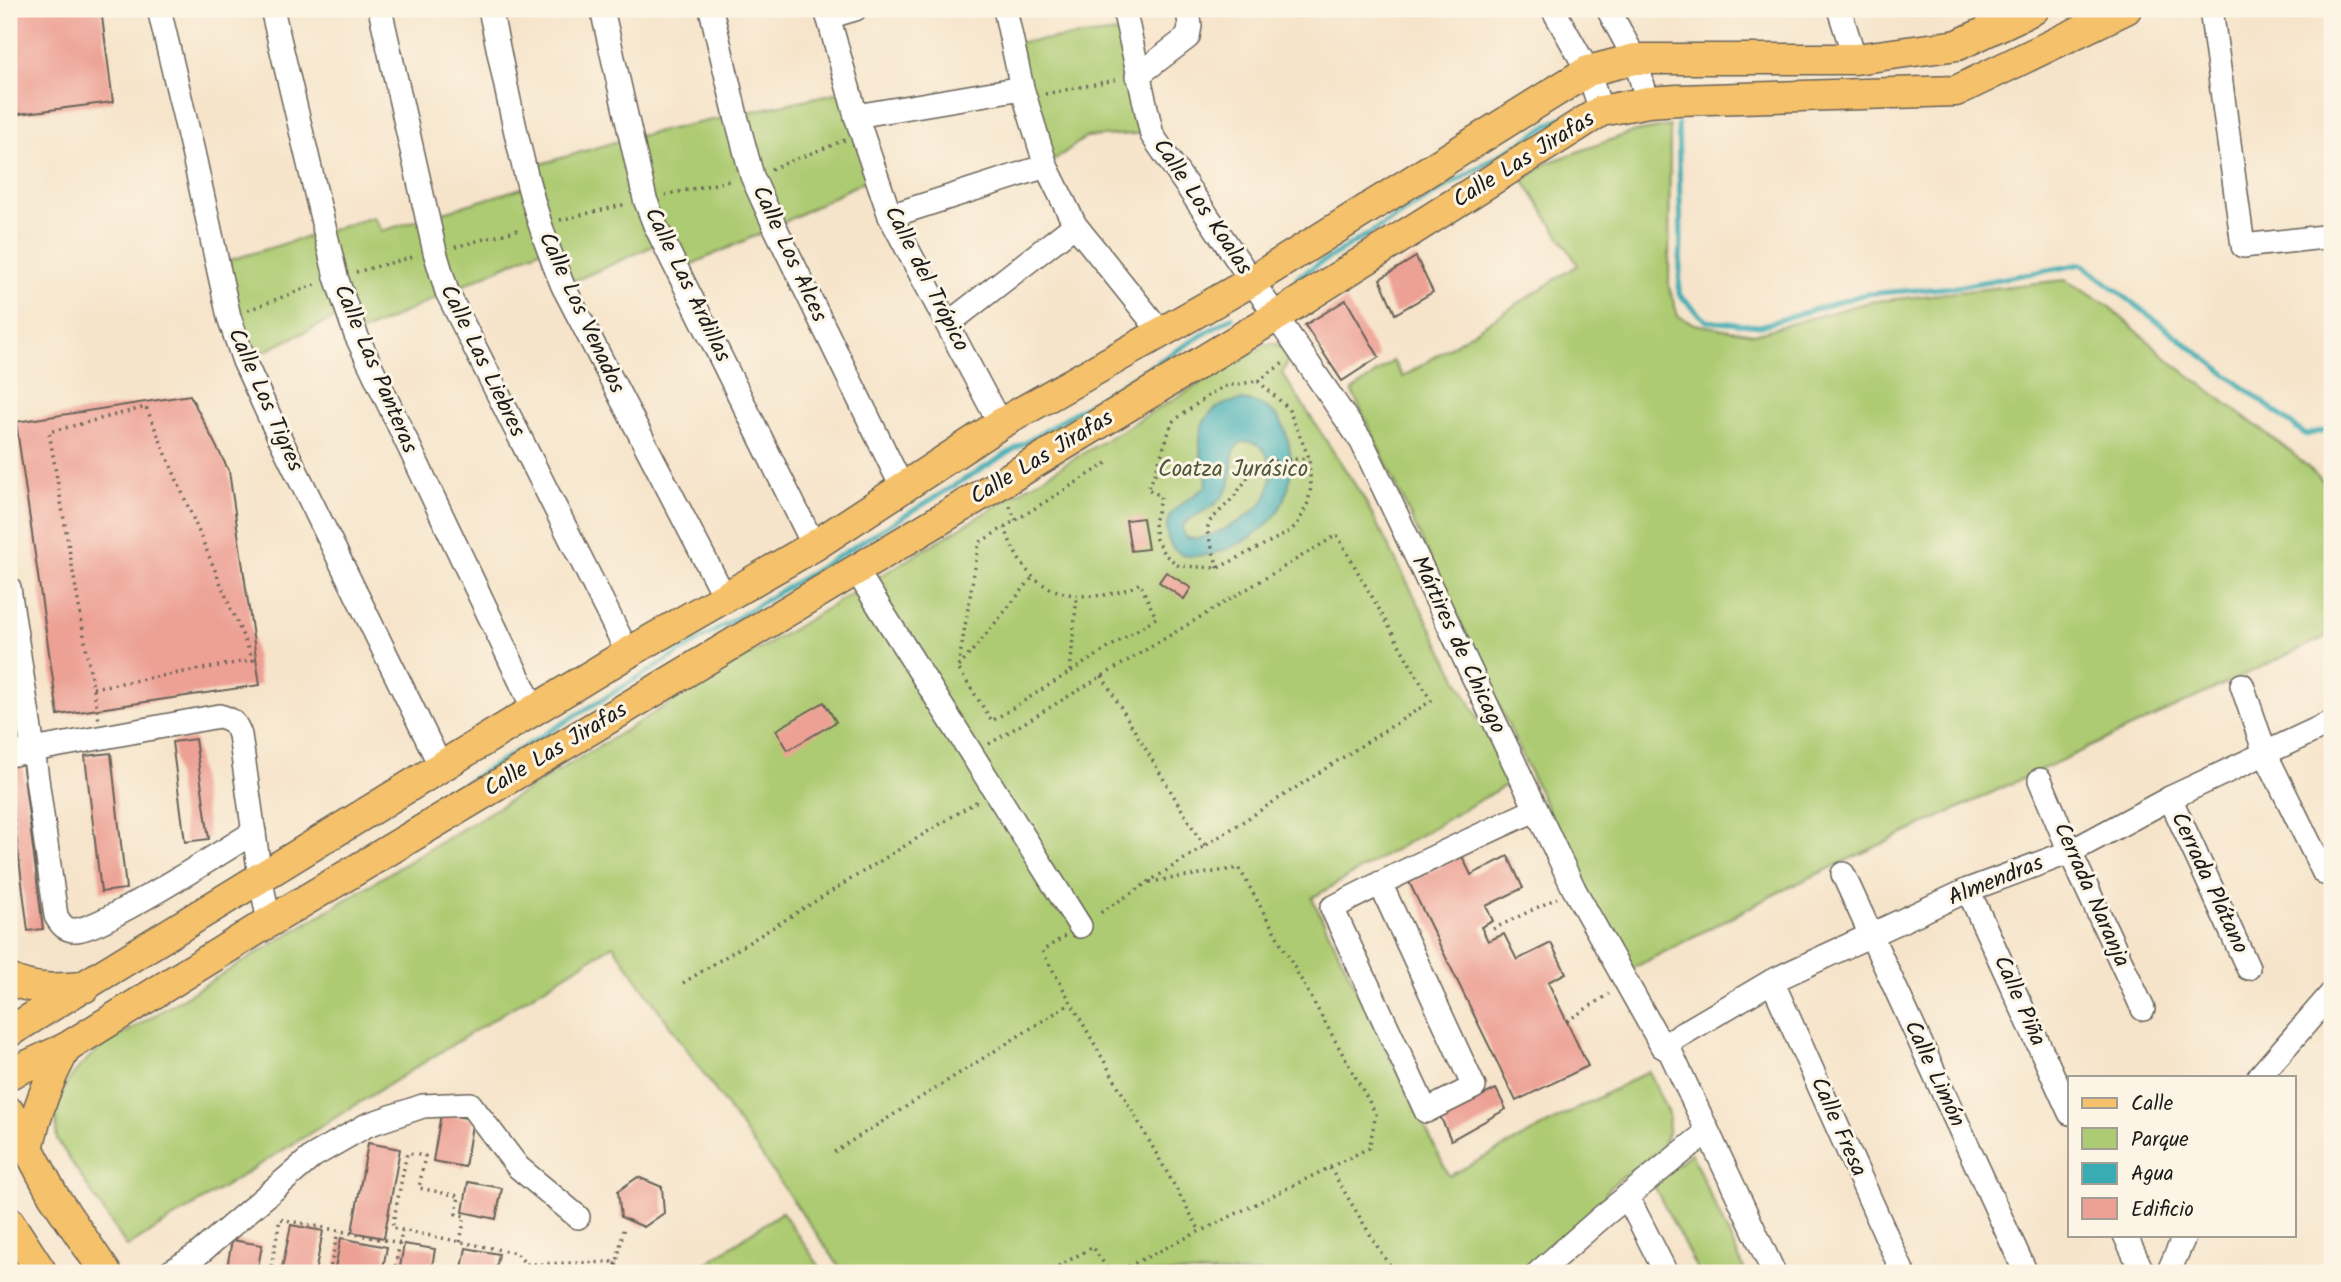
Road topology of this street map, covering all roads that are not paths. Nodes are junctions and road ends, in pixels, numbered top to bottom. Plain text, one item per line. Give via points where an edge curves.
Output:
1 (159, 9) edge
2 (272, 9) edge
3 (380, 9) edge
4 (490, 9) edge
5 (602, 9) edge
6 (711, 9) edge
7 (855, 9) edge
8 (1005, 9) edge
9 (1124, 9) edge
10 (1188, 9) edge
11 (1553, 9) edge
12 (1608, 9) edge
13 (1839, 9) edge
14 (2034, 9) edge
15 (2126, 9) edge
16 (2211, 9) edge
17 (827, 13) edge
18 (1635, 59) junction
19 (1855, 59) junction
20 (1588, 71) junction
21 (1138, 76) junction
22 (1024, 93) junction
23 (1648, 102) junction
24 (1601, 111) junction
25 (856, 116) junction
26 (1046, 166) junction
27 (890, 216) junction
28 (1075, 225) junction
29 (2332, 236) edge
30 (1252, 281) junction
31 (1275, 317) junction
32 (949, 323) junction
33 (1160, 331) junction
34 (1000, 424) junction
35 (902, 487) junction
36 (814, 545) junction
37 (856, 570) junction
38 (9, 588) edge
39 (725, 598) junction
40 (628, 653) junction
41 (2242, 685) dead end
42 (534, 710) junction
43 (2332, 722) edge
44 (33, 750) junction
45 (2265, 753) junction
46 (9, 755) edge
47 (441, 766) junction
48 (2040, 780) dead end
49 (2170, 798) junction
50 (1535, 810) junction
51 (363, 815) junction
52 (254, 832) junction
53 (386, 852) junction
54 (2070, 852) junction
55 (2324, 873) dead end
56 (1843, 874) dead end
57 (260, 876) junction
58 (1380, 883) junction
59 (1968, 890) junction
60 (270, 922) junction
61 (1080, 926) road end
62 (1871, 935) junction
63 (2248, 968) dead end
64 (9, 979) edge
65 (1772, 981) junction
66 (85, 987) junction
67 (2332, 993) edge
68 (2143, 1009) dead end
69 (9, 1032) edge
70 (1662, 1046) junction
71 (66, 1048) junction
72 (9, 1074) edge
73 (2260, 1076) edge
74 (2068, 1109) edge
75 (9, 1112) edge
76 (1703, 1136) junction
77 (28, 1149) junction
78 (1627, 1196) junction
79 (578, 1217) dead end
80 (9, 1222) edge
81 (2125, 1236) edge
82 (2186, 1236) edge
83 (41, 1273) edge
84 (106, 1273) edge
85 (169, 1273) edge
86 (1538, 1273) edge
87 (1666, 1273) edge
88 (1756, 1273) edge
89 (1774, 1273) edge
90 (1903, 1273) edge
91 (2026, 1273) edge
92 (2143, 1273) edge
93 (2168, 1273) edge

1 - 47 street, Calle Los Tigres via 229,317 244,360
2 - 42 street, Calle Las Panteras via 336,277 356,335
3 - 40 street, Calle Las Liebres via 447,292
4 - 39 street, Calle Los Venados via 524,169 546,247
5 - 36 street, Calle Las Ardillas via 645,200
6 - 35 street, Calle Los Alces via 752,176
7 - 17 street
8 - 22 street
9 - 21 street, Calle Los Koalas
10 - 21 street via 1188,37
11 - 20 street
12 - 18 street
13 - 19 street
14 - 19 main road, Calle Las Jirafas via 1958,46
15 - 23 main road, Calle Las Jirafas via 1956,91
16 - 29 street via 2243,246
17 - 25 street, Calle del Trópico
18 - 19 main road, Calle Las Jirafas
18 - 20 main road, Calle Las Jirafas
18 - 23 street
20 - 24 street
20 - 30 main road, Calle Las Jirafas
21 - 30 street, Calle Los Koalas via 1152,135
22 - 25 street
22 - 26 street
23 - 24 main road, Calle Las Jirafas
24 - 31 main road, Calle Las Jirafas
25 - 27 street, Calle del Trópico
26 - 27 street
26 - 28 street
27 - 32 street, Calle del Trópico
28 - 32 street
28 - 33 street
30 - 31 street, Calle Los Koalas
30 - 33 main road, Calle Las Jirafas
31 - 37 main road, Calle Las Jirafas
31 - 50 street, Mártires de Chicago via 1362,442
32 - 34 street, Calle del Trópico
33 - 34 main road, Calle Las Jirafas
34 - 35 main road, Calle Las Jirafas
35 - 36 main road, Calle Las Jirafas
36 - 39 main road, Calle Las Jirafas
37 - 53 main road, Calle Las Jirafas
37 - 61 street
38 - 44 street
39 - 40 main road, Calle Las Jirafas
40 - 42 main road, Calle Las Jirafas
41 - 45 street
42 - 47 main road, Calle Las Jirafas
43 - 45 street, Almendras
44 - 46 street
44 - 52 street via 219,716 229,718 240,735
44 - 52 street via 56,916 67,929 100,922
45 - 49 street, Almendras
45 - 55 street
47 - 51 main road, Calle Las Jirafas
48 - 54 street, Cerrada Naranja
49 - 54 street, Almendras
49 - 63 street, Cerrada Plátano
50 - 58 street
50 - 70 street, Mártires de Chicago
51 - 53 main road
51 - 57 main road, Calle Las Jirafas
52 - 57 street
53 - 60 main road, Calle Las Jirafas
54 - 59 street, Almendras
54 - 68 street, Cerrada Naranja
56 - 62 street, Calle Limón
57 - 60 street
57 - 66 main road, Calle Las Jirafas
58 - 58 street via 1332,908 1426,1111 1474,1087
59 - 62 street, Almendras
59 - 74 street, Calle Piña
60 - 71 main road, Calle Las Jirafas
62 - 65 street, Almendras
62 - 91 street, Calle Limón
64 - 66 main road via 31,987
65 - 70 street, Almendras
65 - 90 street, Calle Fresa
66 - 69 main road, Calle Las Jirafas
67 - 73 street
70 - 76 street, Mártires de Chicago via 1670,1051
71 - 72 main road, Calle Las Jirafas
71 - 77 main road via 45,1088
75 - 77 main road
76 - 78 street
76 - 88 street
76 - 89 street
77 - 84 main road
78 - 86 street
78 - 87 street
79 - 85 street via 518,1167 470,1104 423,1106 367,1125 313,1156 197,1255
80 - 83 main road
81 - 92 street
82 - 93 street

